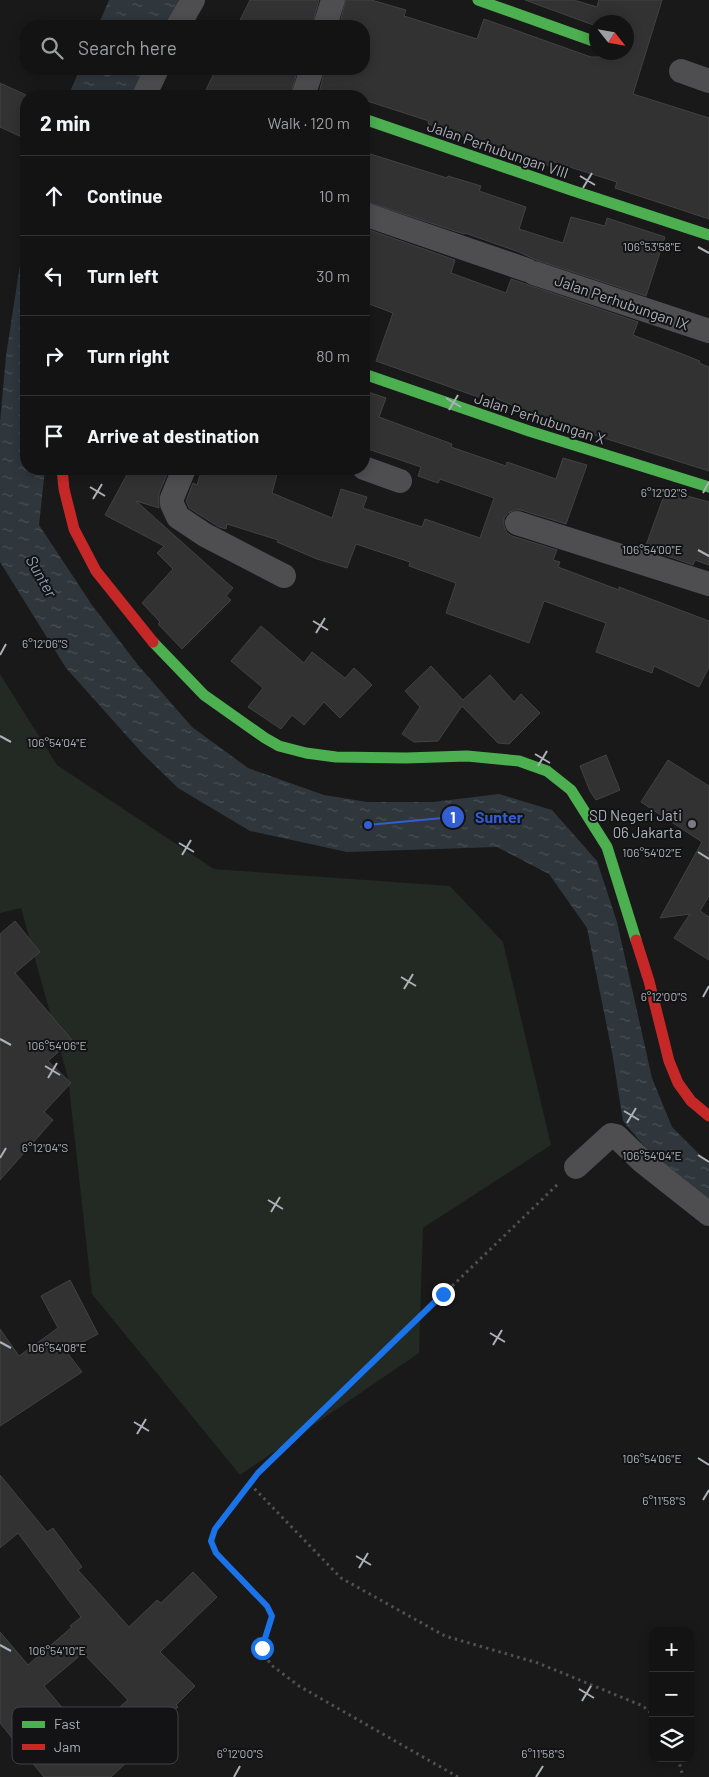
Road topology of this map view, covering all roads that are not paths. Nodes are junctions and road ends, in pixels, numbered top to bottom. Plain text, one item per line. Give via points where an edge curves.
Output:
1 (192, 0) edge
2 (333, 0) edge
3 (478, 0) edge
4 (181, 20) edge
5 (327, 20) edge
6 (589, 40) edge
7 (682, 70) dead end
8 (154, 75) edge
9 (310, 75) edge
10 (709, 81) edge
11 (147, 90) edge
12 (305, 90) edge
13 (370, 121) edge
14 (370, 216) edge
15 (709, 235) edge
16 (709, 331) edge
17 (370, 376) edge
18 (370, 470) edge
19 (63, 475) edge
20 (182, 475) edge
21 (400, 481) dead end
22 (709, 487) edge
23 (517, 523) dead end
24 (284, 576) dead end
25 (709, 584) edge
26 (709, 1116) edge
27 (576, 1167) road end
28 (709, 1214) edge

1 - 4 street
2 - 5 street
3 - 6 street
7 - 10 street
8 - 11 street
9 - 12 street
13 - 15 street, Jalan Perhubungan VIII
14 - 16 street, Jalan Perhubungan IX
17 - 22 street, Jalan Perhubungan X via 529,431
18 - 21 street
19 - 26 street via 74,528 96,571 151,640 204,695 265,738 279,746 336,757 466,756 519,761 547,771 571,790 606,847 650,982 675,1076 691,1101
20 - 24 street via 172,498 178,517 205,535
23 - 25 street
27 - 28 street via 611,1135 616,1136

